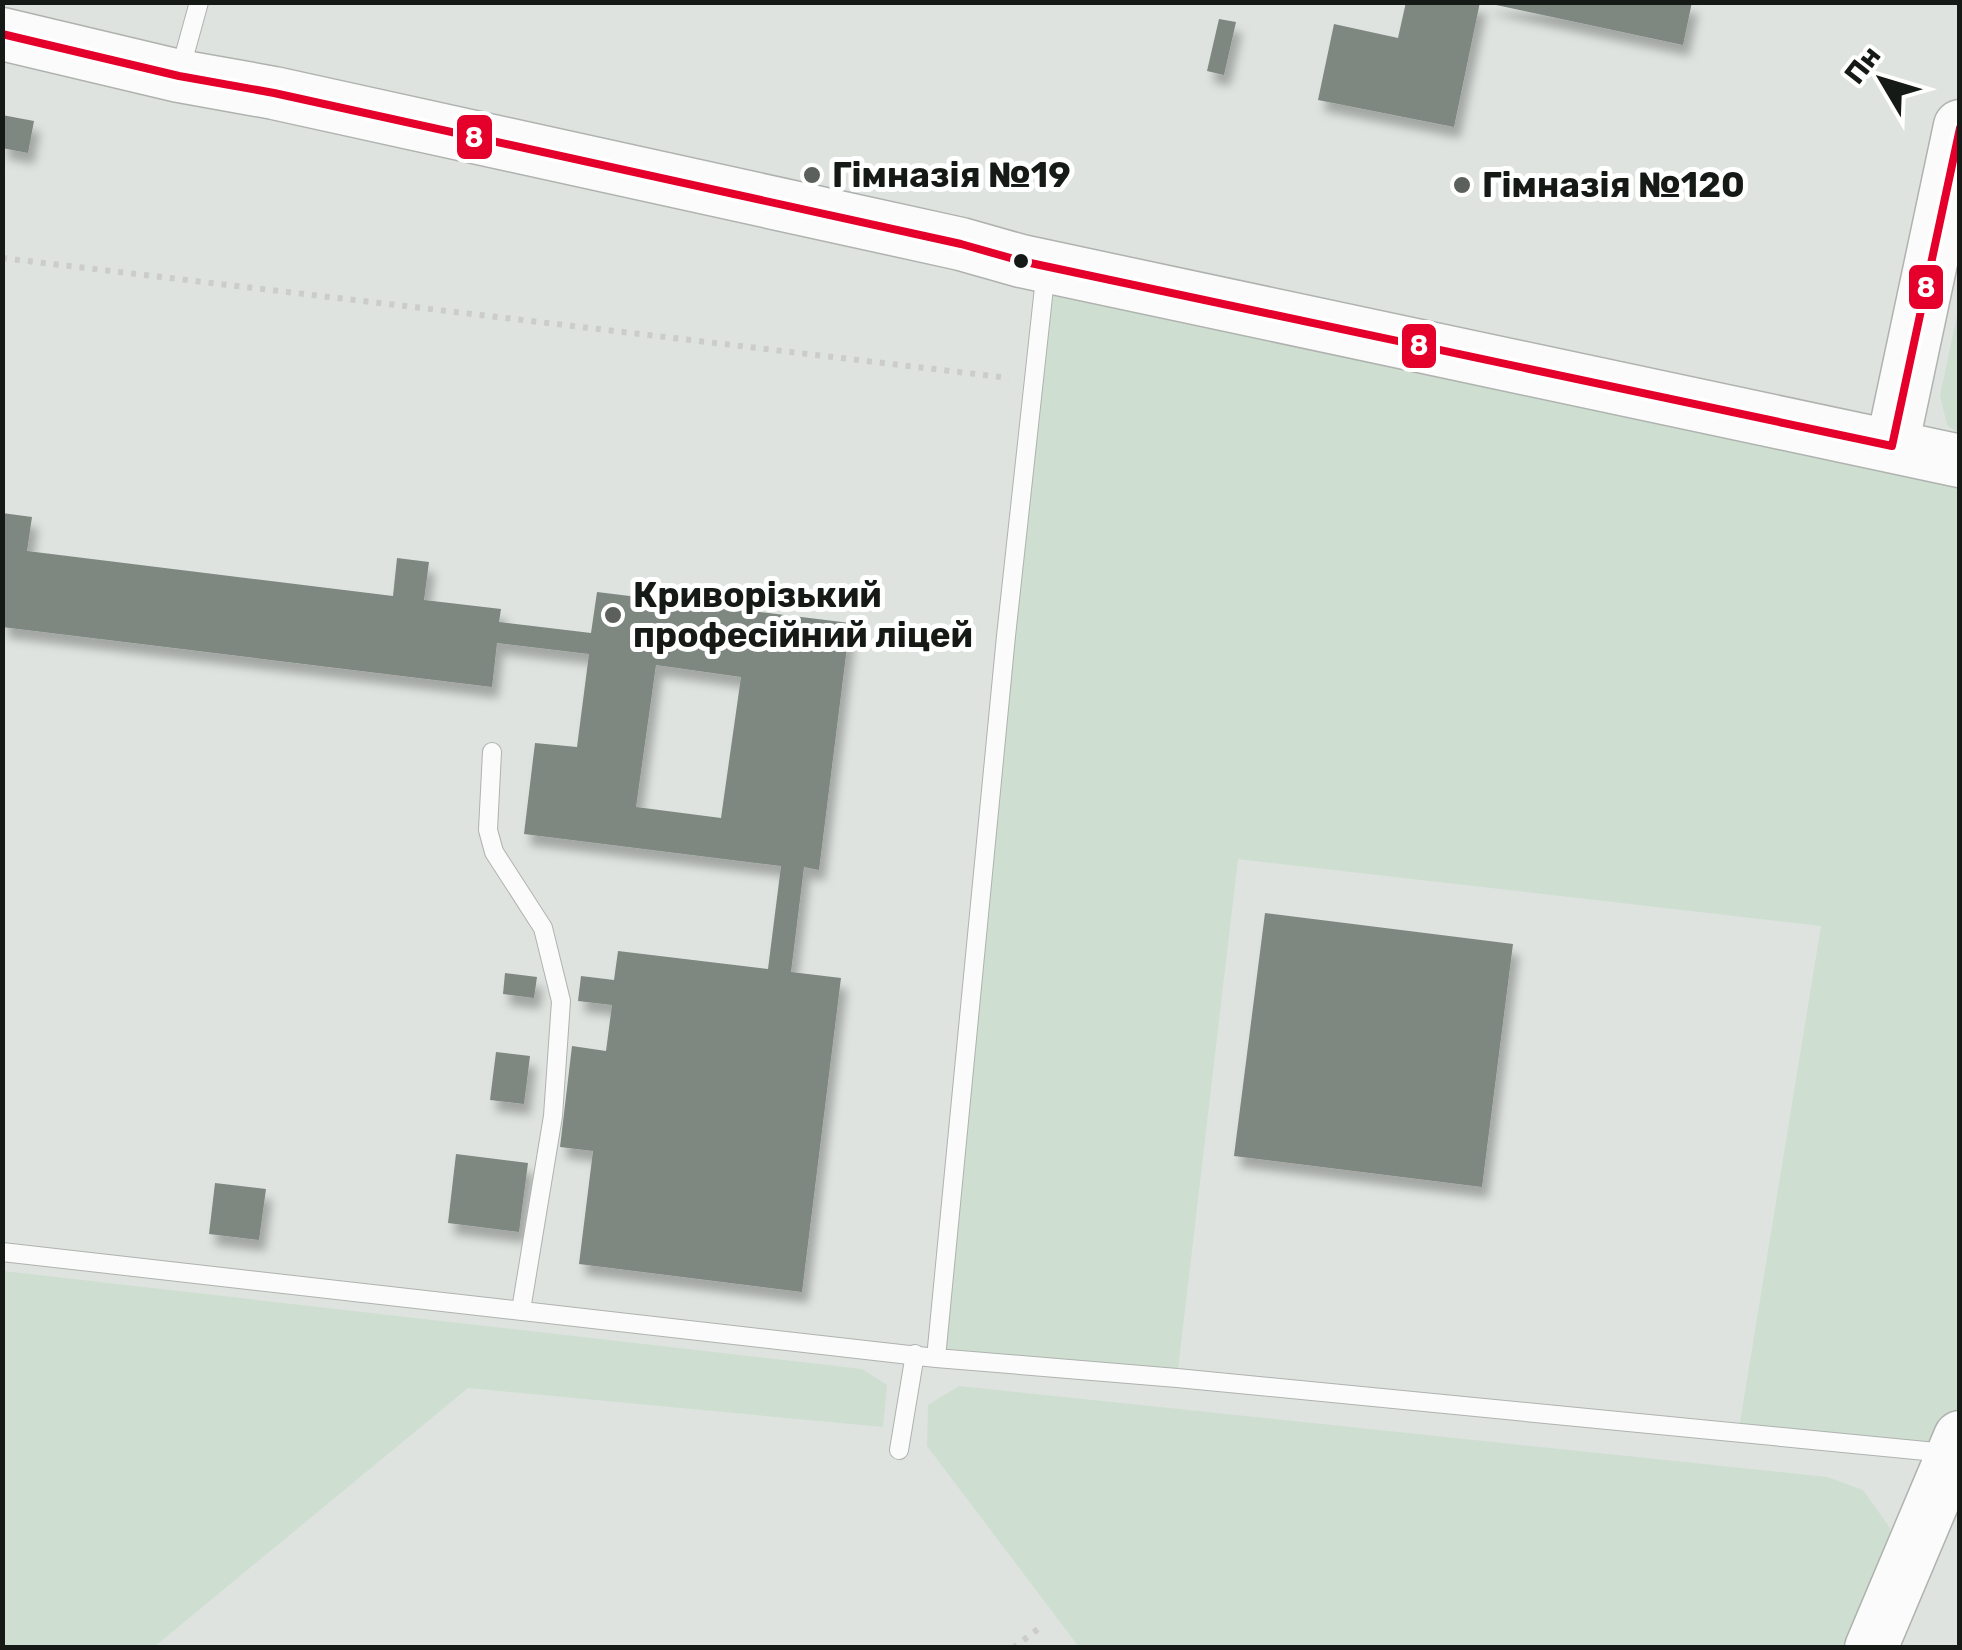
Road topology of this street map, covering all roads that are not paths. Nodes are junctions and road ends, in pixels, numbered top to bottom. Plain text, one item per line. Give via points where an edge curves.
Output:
1 (200, 2) edge
2 (2, 34) edge
3 (179, 76) junction
4 (1960, 126) edge
5 (1047, 266) junction
6 (1892, 446) junction
7 (1960, 461) edge
8 (492, 752) dead end
9 (2, 1252) edge
10 (521, 1310) junction
11 (915, 1354) junction
12 (936, 1358) junction
13 (1955, 1446) edge
14 (899, 1450) dead end
15 (1870, 1648) edge

1 - 3 lane
2 - 3 street
3 - 5 street
4 - 6 street
5 - 6 street
5 - 12 lane
6 - 7 street
8 - 10 lane via 488,830 494,852 543,928 561,1001 552,1116
9 - 10 lane
10 - 11 lane
11 - 12 lane
11 - 14 lane
12 - 13 lane via 1738,1435
13 - 15 street

